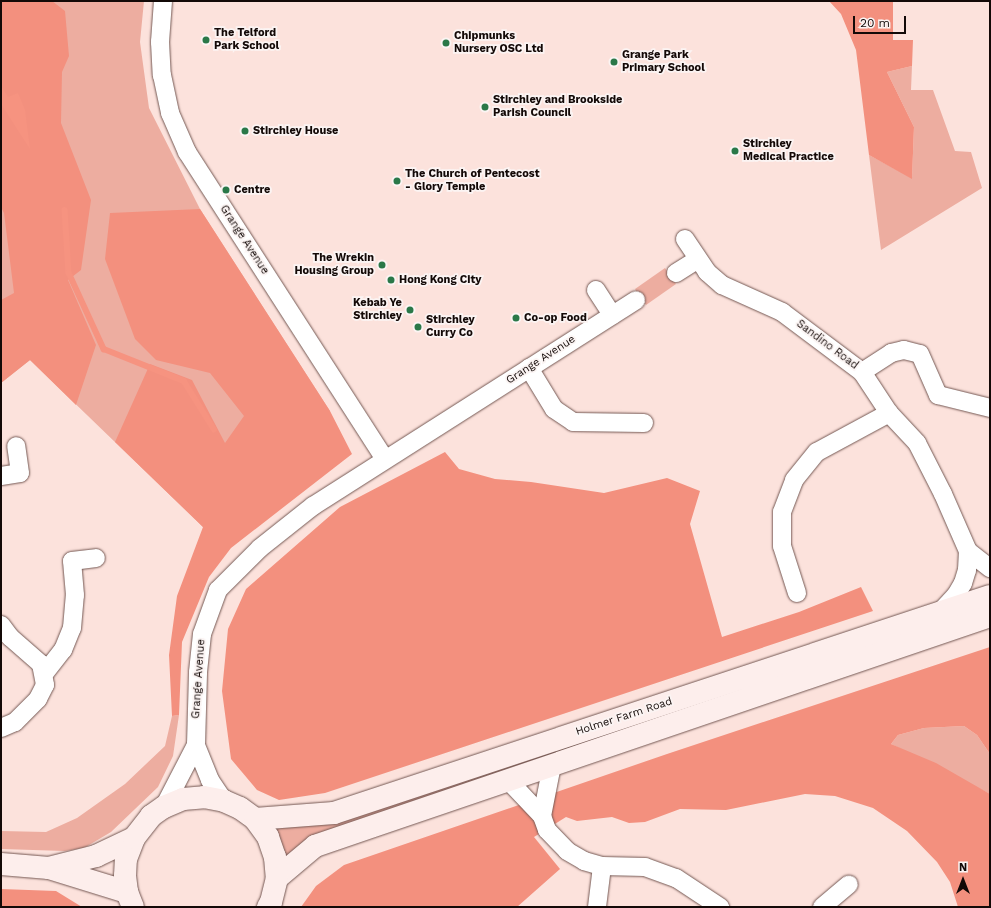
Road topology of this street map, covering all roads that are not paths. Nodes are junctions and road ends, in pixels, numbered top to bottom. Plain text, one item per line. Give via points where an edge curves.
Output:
1 (163, 1) edge
2 (685, 239) dead end
3 (698, 259) junction
4 (676, 274) dead end
5 (596, 290) dead end
6 (636, 300) dead end
7 (612, 315) junction
8 (529, 368) junction
9 (862, 372) junction
10 (990, 408) edge
11 (889, 413) junction
12 (644, 423) dead end
13 (16, 446) dead end
14 (385, 459) junction
15 (1, 476) edge
16 (968, 551) junction
17 (96, 558) dead end
18 (990, 568) edge
19 (797, 593) dead end
20 (990, 596) edge
21 (940, 612) junction
22 (990, 616) edge
23 (1, 625) edge
24 (44, 674) junction
25 (1, 728) edge
26 (196, 745) junction
27 (552, 765) junction
28 (508, 780) junction
29 (224, 801) junction
30 (164, 807) junction
31 (542, 816) junction
32 (255, 819) junction
33 (134, 838) junction
34 (1, 864) edge
35 (602, 866) junction
36 (49, 868) junction
37 (277, 878) junction
38 (849, 884) dead end
39 (130, 899) edge
40 (831, 904) edge
41 (268, 907) edge
42 (597, 907) edge
43 (720, 907) edge

1 - 14 street, Grange Avenue via 160,42 162,75 170,113 187,152
2 - 3 street, Sandino Road
3 - 4 street
3 - 9 street, Sandino Road via 707,272 722,285 782,312
5 - 7 street
6 - 7 street, Grange Avenue
7 - 8 street, Grange Avenue
8 - 12 street via 554,409 572,422
8 - 14 street, Grange Avenue
9 - 10 street via 891,353 904,350 920,354 938,395
9 - 11 street, Sandino Road
11 - 16 street, Sandino Road via 917,443
11 - 19 street via 817,452 794,480 782,512 782,546
13 - 15 street via 20,473
14 - 26 street, Grange Avenue via 313,506 260,548 218,590 202,634
16 - 18 street, Sandino Road
16 - 21 street, Sandino Road via 963,583 956,596
17 - 24 street via 72,561 75,595 72,628 63,650
20 - 21 street, Holmer Farm Road
21 - 32 street, Holmer Farm Road via 334,813
22 - 27 street, Holmer Farm Road
23 - 24 street via 41,664
24 - 25 street via 45,685 38,699 15,722
26 - 29 street, Grange Avenue via 210,780
26 - 30 street, Grange Avenue
27 - 28 street, Holmer Farm Road
27 - 31 street
28 - 31 street
28 - 37 street, Holmer Farm Road via 315,846
29 - 30 street via 204,797 183,799
29 - 32 street
30 - 33 street via 151,816
31 - 35 street via 547,830 567,852 584,861
32 - 37 street via 268,837 275,856
33 - 36 street via 96,856
33 - 39 street via 126,859 125,876
34 - 36 street
35 - 42 street
35 - 43 street via 645,867 676,878
36 - 39 street
37 - 41 street via 272,902
38 - 40 street

